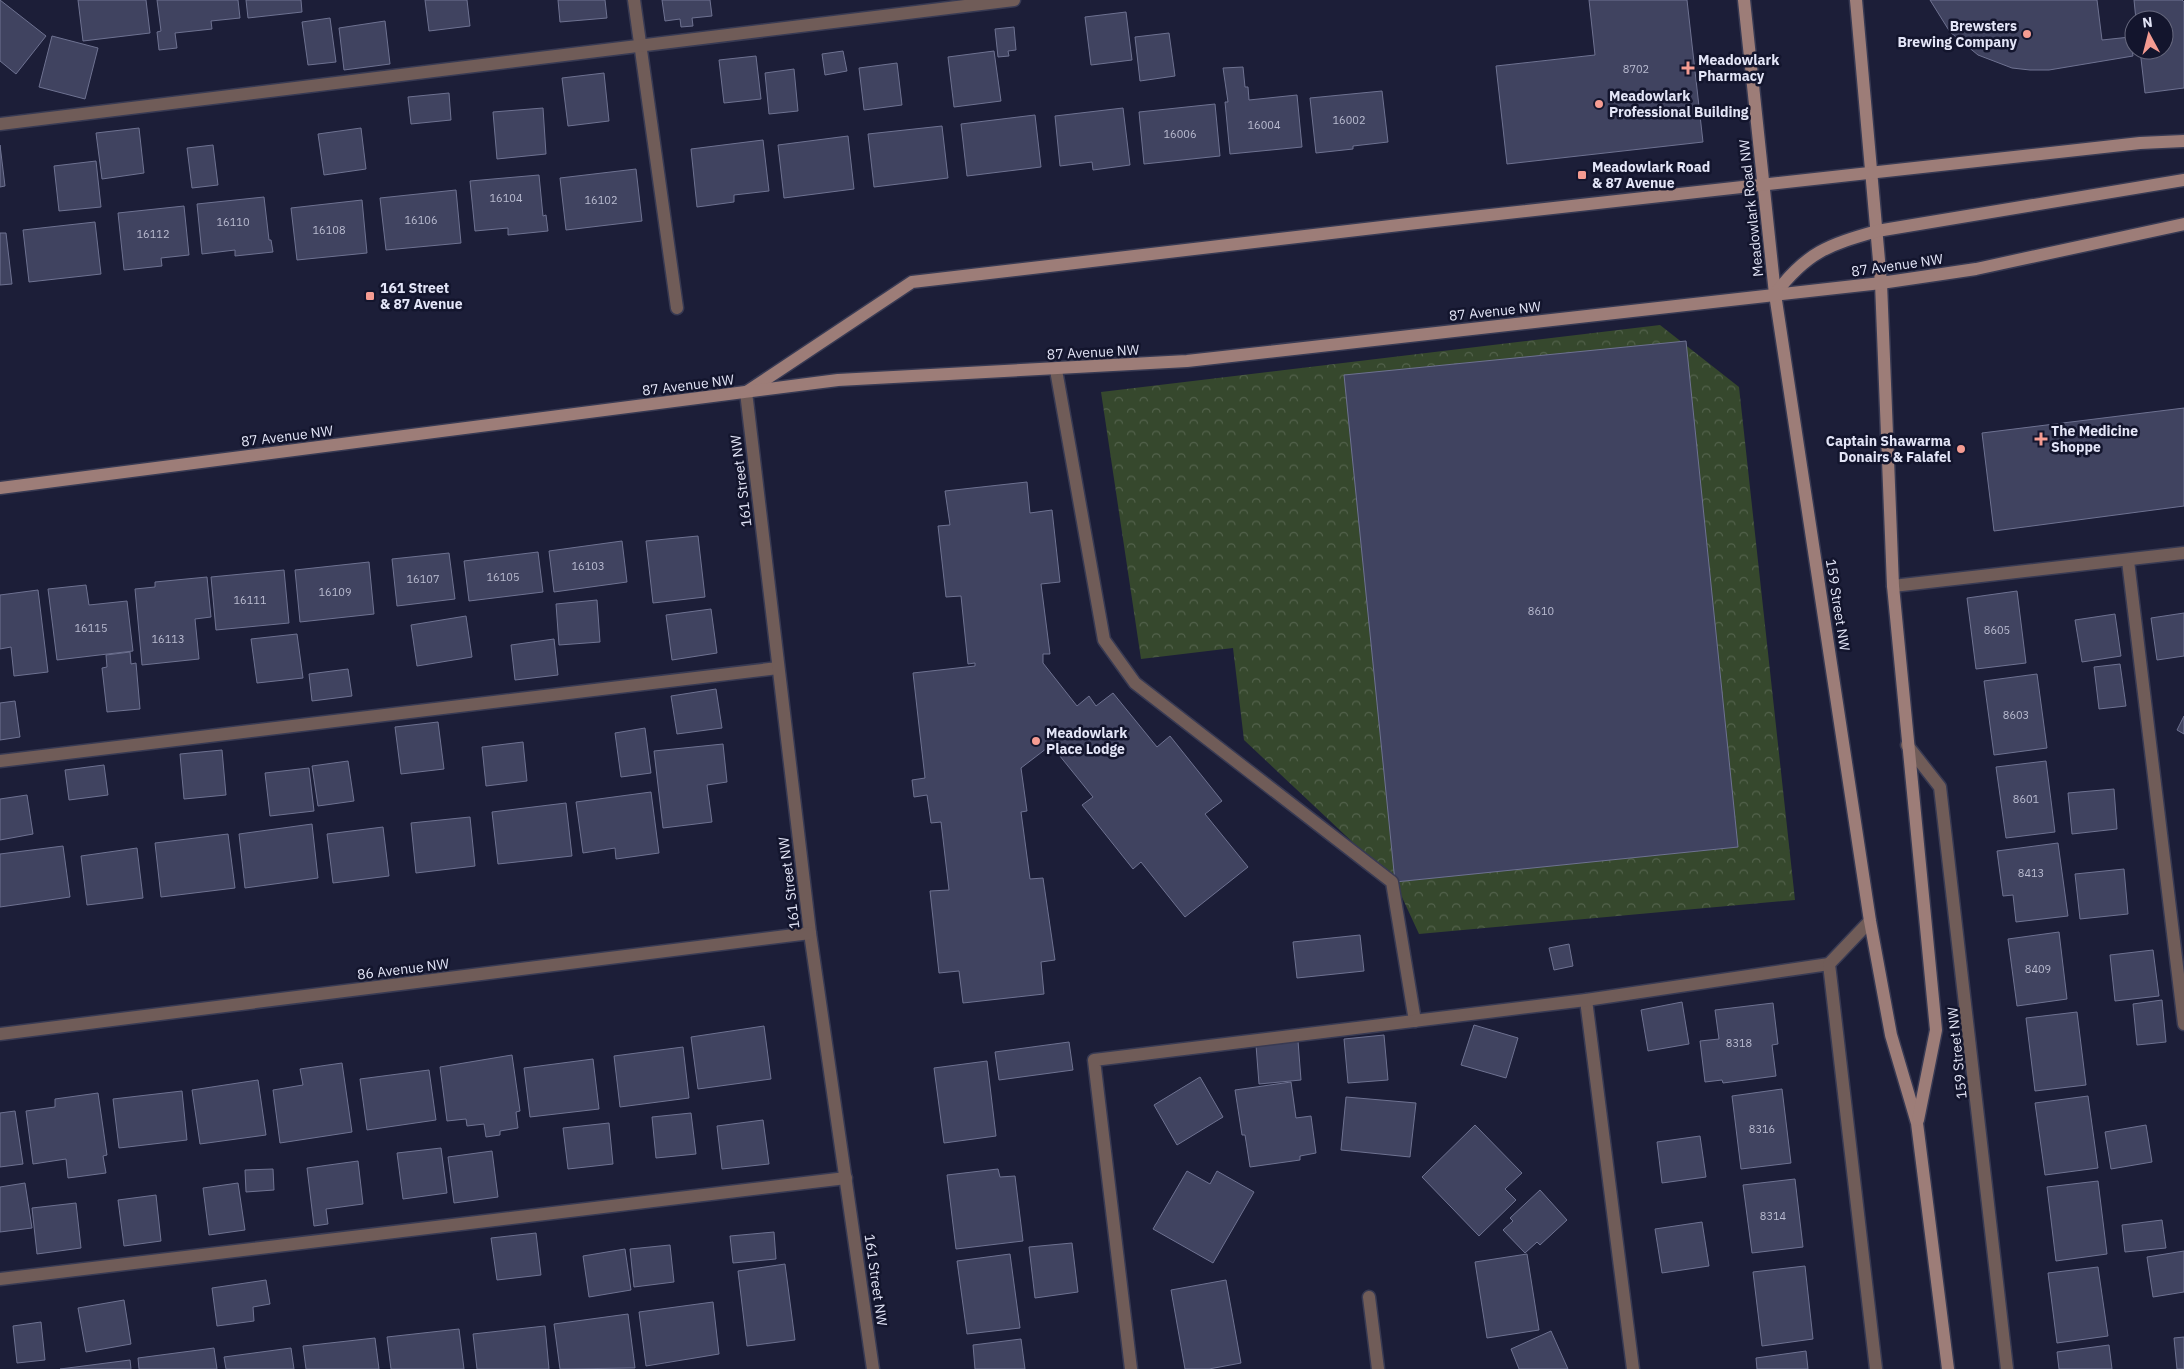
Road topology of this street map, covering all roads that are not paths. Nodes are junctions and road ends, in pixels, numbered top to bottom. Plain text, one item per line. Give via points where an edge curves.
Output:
1 (634, 0) edge
2 (1014, 0) edge
3 (1744, 0) edge
4 (1856, 0) edge
5 (639, 45) junction
6 (0, 124) edge
7 (2184, 141) edge
8 (1872, 172) junction
9 (2184, 180) edge
10 (1764, 184) junction
11 (2184, 224) edge
12 (1877, 231) junction
13 (1882, 283) junction
14 (1776, 294) junction
15 (677, 308) dead end
16 (1056, 370) junction
17 (746, 392) junction
18 (0, 488) edge
19 (2184, 553) edge
20 (2128, 560) junction
21 (1893, 586) junction
22 (778, 668) junction
23 (1908, 745) junction
24 (0, 761) edge
25 (1870, 921) junction
26 (810, 933) junction
27 (1828, 964) junction
28 (1586, 1000) junction
29 (1415, 1021) junction
30 (2184, 1024) edge
31 (0, 1034) edge
32 (1917, 1123) junction
33 (846, 1178) junction
34 (0, 1279) edge
35 (1369, 1297) dead end
36 (873, 1369) edge
37 (1131, 1369) edge
38 (1378, 1369) edge
39 (1632, 1369) edge
40 (1876, 1369) edge
41 (1948, 1369) edge
42 (2007, 1369) edge

1 - 5 street
2 - 5 street
3 - 10 main road, Meadowlark Road NW
4 - 8 main road
5 - 6 street
5 - 15 street
7 - 8 main road
8 - 10 main road
8 - 12 main road
9 - 12 main road
10 - 14 main road, Meadowlark Road NW
10 - 17 main road via 912,282
11 - 13 main road, 87 Avenue NW via 1976,269
12 - 13 main road
12 - 14 main road via 1840,241 1814,254 1792,273
13 - 14 main road, 87 Avenue NW
13 - 21 main road, 159 Street NW
14 - 16 main road, 87 Avenue NW via 1187,361
14 - 25 main road, 159 Street NW
16 - 17 main road, 87 Avenue NW via 838,380
16 - 29 street via 1104,640 1135,683 1392,882
17 - 18 main road, 87 Avenue NW
17 - 22 street, 161 Street NW
19 - 20 street
20 - 21 street
20 - 30 street
21 - 23 main road, 159 Street NW
22 - 24 street
22 - 26 street, 161 Street NW
23 - 32 main road, 159 Street NW via 1936,1030
23 - 42 street, 159 Street NW via 1940,787
25 - 27 street
25 - 32 main road, 159 Street NW via 1891,1035
26 - 31 street, 86 Avenue NW
26 - 33 street, 161 Street NW
27 - 28 street
27 - 40 street
28 - 29 street
28 - 39 street
29 - 37 street via 1094,1060
32 - 41 main road, 159 Street NW
33 - 34 street
33 - 36 street, 161 Street NW
35 - 38 street

